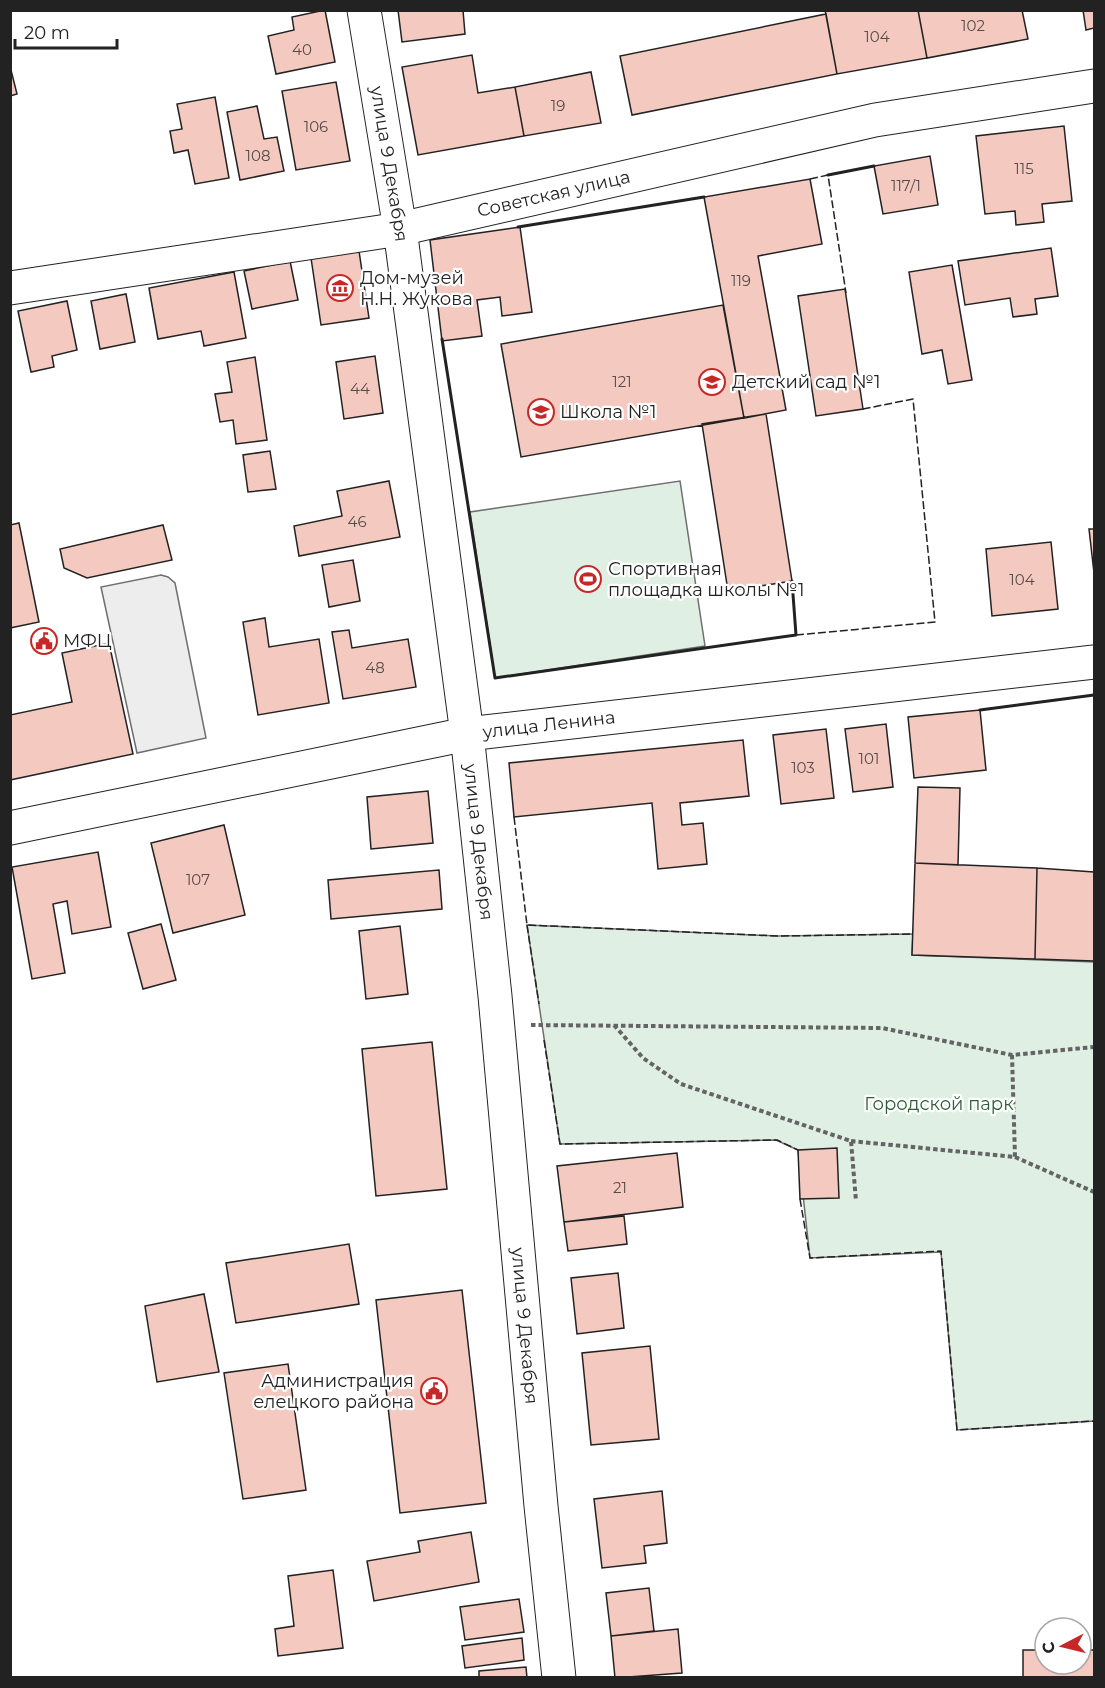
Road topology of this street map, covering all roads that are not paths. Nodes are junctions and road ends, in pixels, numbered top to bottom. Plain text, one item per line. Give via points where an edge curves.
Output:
1 (364, 10) edge
2 (1095, 86) edge
3 (400, 229) junction
4 (10, 288) edge
5 (1095, 662) edge
6 (467, 734) junction
7 (10, 828) edge
8 (559, 1677) edge

1 - 3 street, улица 9 Декабря
2 - 3 street, Советская улица via 875,120
3 - 4 street, Советская улица
3 - 6 street, улица 9 Декабря
5 - 6 street, улица Ленина
6 - 7 street, улица Ленина
6 - 8 street, улица 9 Декабря

